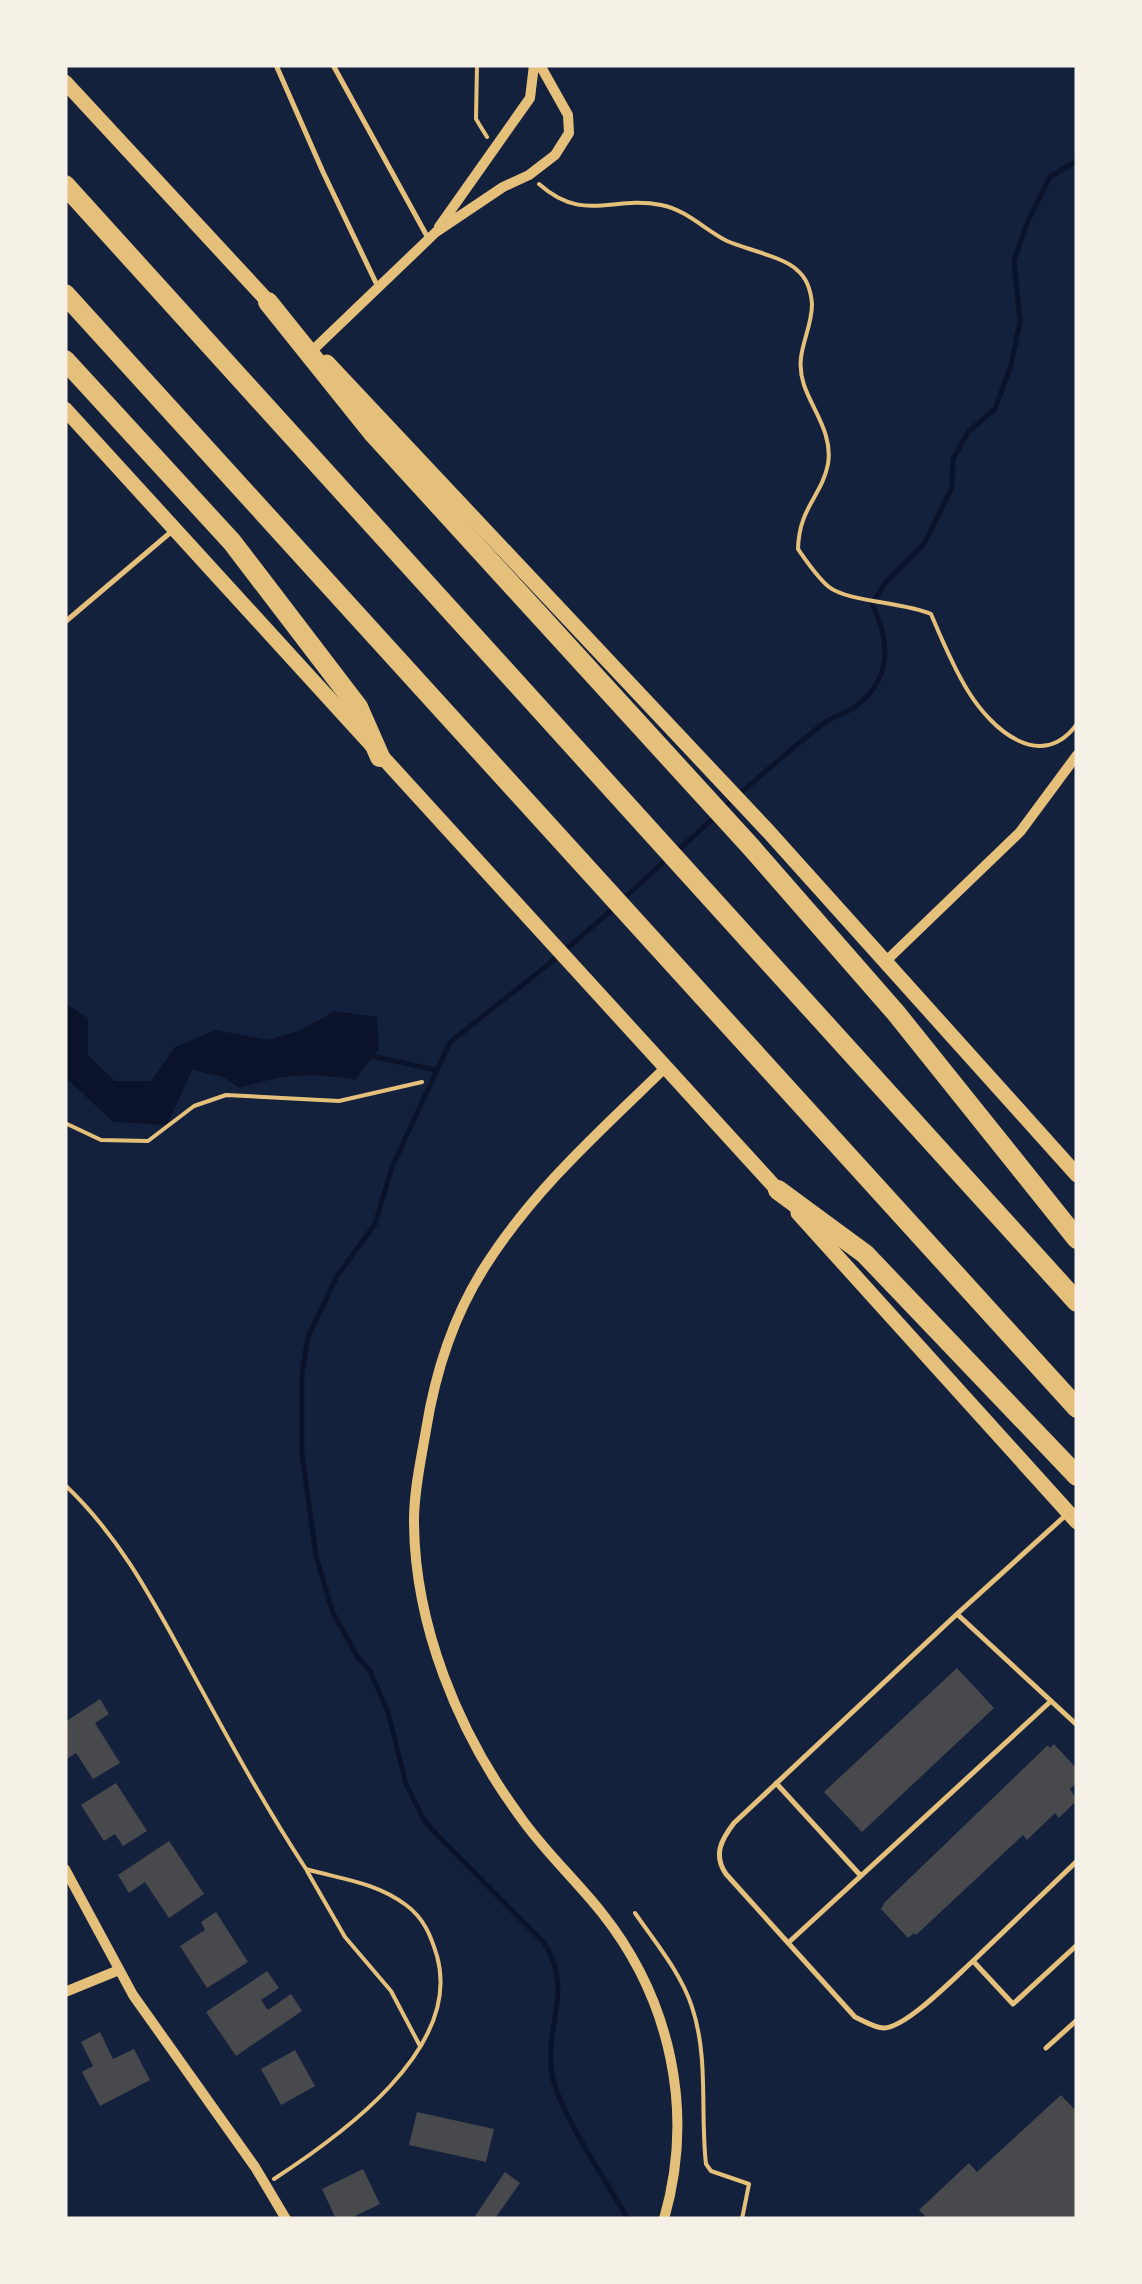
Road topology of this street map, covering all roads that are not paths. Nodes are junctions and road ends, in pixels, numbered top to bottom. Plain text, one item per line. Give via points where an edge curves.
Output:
1 (276, 65) edge
2 (333, 65) edge
3 (537, 65) edge
4 (65, 82) edge
5 (65, 185) edge
6 (432, 235) junction
7 (378, 288) junction
8 (65, 294) edge
9 (268, 302) junction
10 (314, 349) junction
11 (65, 360) edge
12 (65, 409) edge
13 (174, 530) junction
14 (65, 622) edge
15 (1077, 755) edge
16 (380, 757) junction
17 (886, 961) junction
18 (666, 1066) junction
19 (1077, 1175) edge
20 (778, 1190) junction
21 (1077, 1239) edge
22 (1077, 1302) edge
23 (1077, 1408) edge
24 (1077, 1476) edge
25 (1073, 1518) edge
26 (957, 1614) junction
27 (1051, 1701) junction
28 (1077, 1725) edge
29 (776, 1783) junction
30 (1077, 1861) edge
31 (65, 1869) edge
32 (861, 1876) junction
33 (788, 1943) junction
34 (1077, 1944) edge
35 (973, 1961) junction
36 (119, 1970) junction
37 (65, 1992) edge
38 (1077, 2020) edge
39 (1046, 2048) dead end
40 (286, 2219) edge
41 (664, 2219) edge

1 - 7 lane
2 - 6 lane
3 - 6 street via 530,98
3 - 6 street via 568,115 569,133 529,175
4 - 9 main road
5 - 22 highway
6 - 7 street
7 - 10 street
8 - 23 highway
9 - 10 main road
9 - 21 highway via 373,433 896,1012
10 - 17 main road
11 - 16 highway via 232,542 358,707
12 - 13 main road
13 - 14 lane
13 - 16 main road
15 - 17 street via 1020,832
16 - 18 main road
17 - 19 main road
18 - 20 main road
18 - 41 street via 558,1171 482,1270 435,1383 414,1520 427,1622 470,1734 520,1818 621,1939 660,2019 678,2110
20 - 24 highway via 865,1254
20 - 25 main road
25 - 26 lane
26 - 27 lane
26 - 29 lane
27 - 28 lane
27 - 32 lane
29 - 32 lane
29 - 33 lane via 734,1823 718,1860
30 - 35 lane
31 - 36 street
32 - 33 lane
33 - 35 lane via 855,2017 883,2028 912,2013
34 - 35 lane via 1013,2004
36 - 37 street
36 - 40 street
38 - 39 lane

